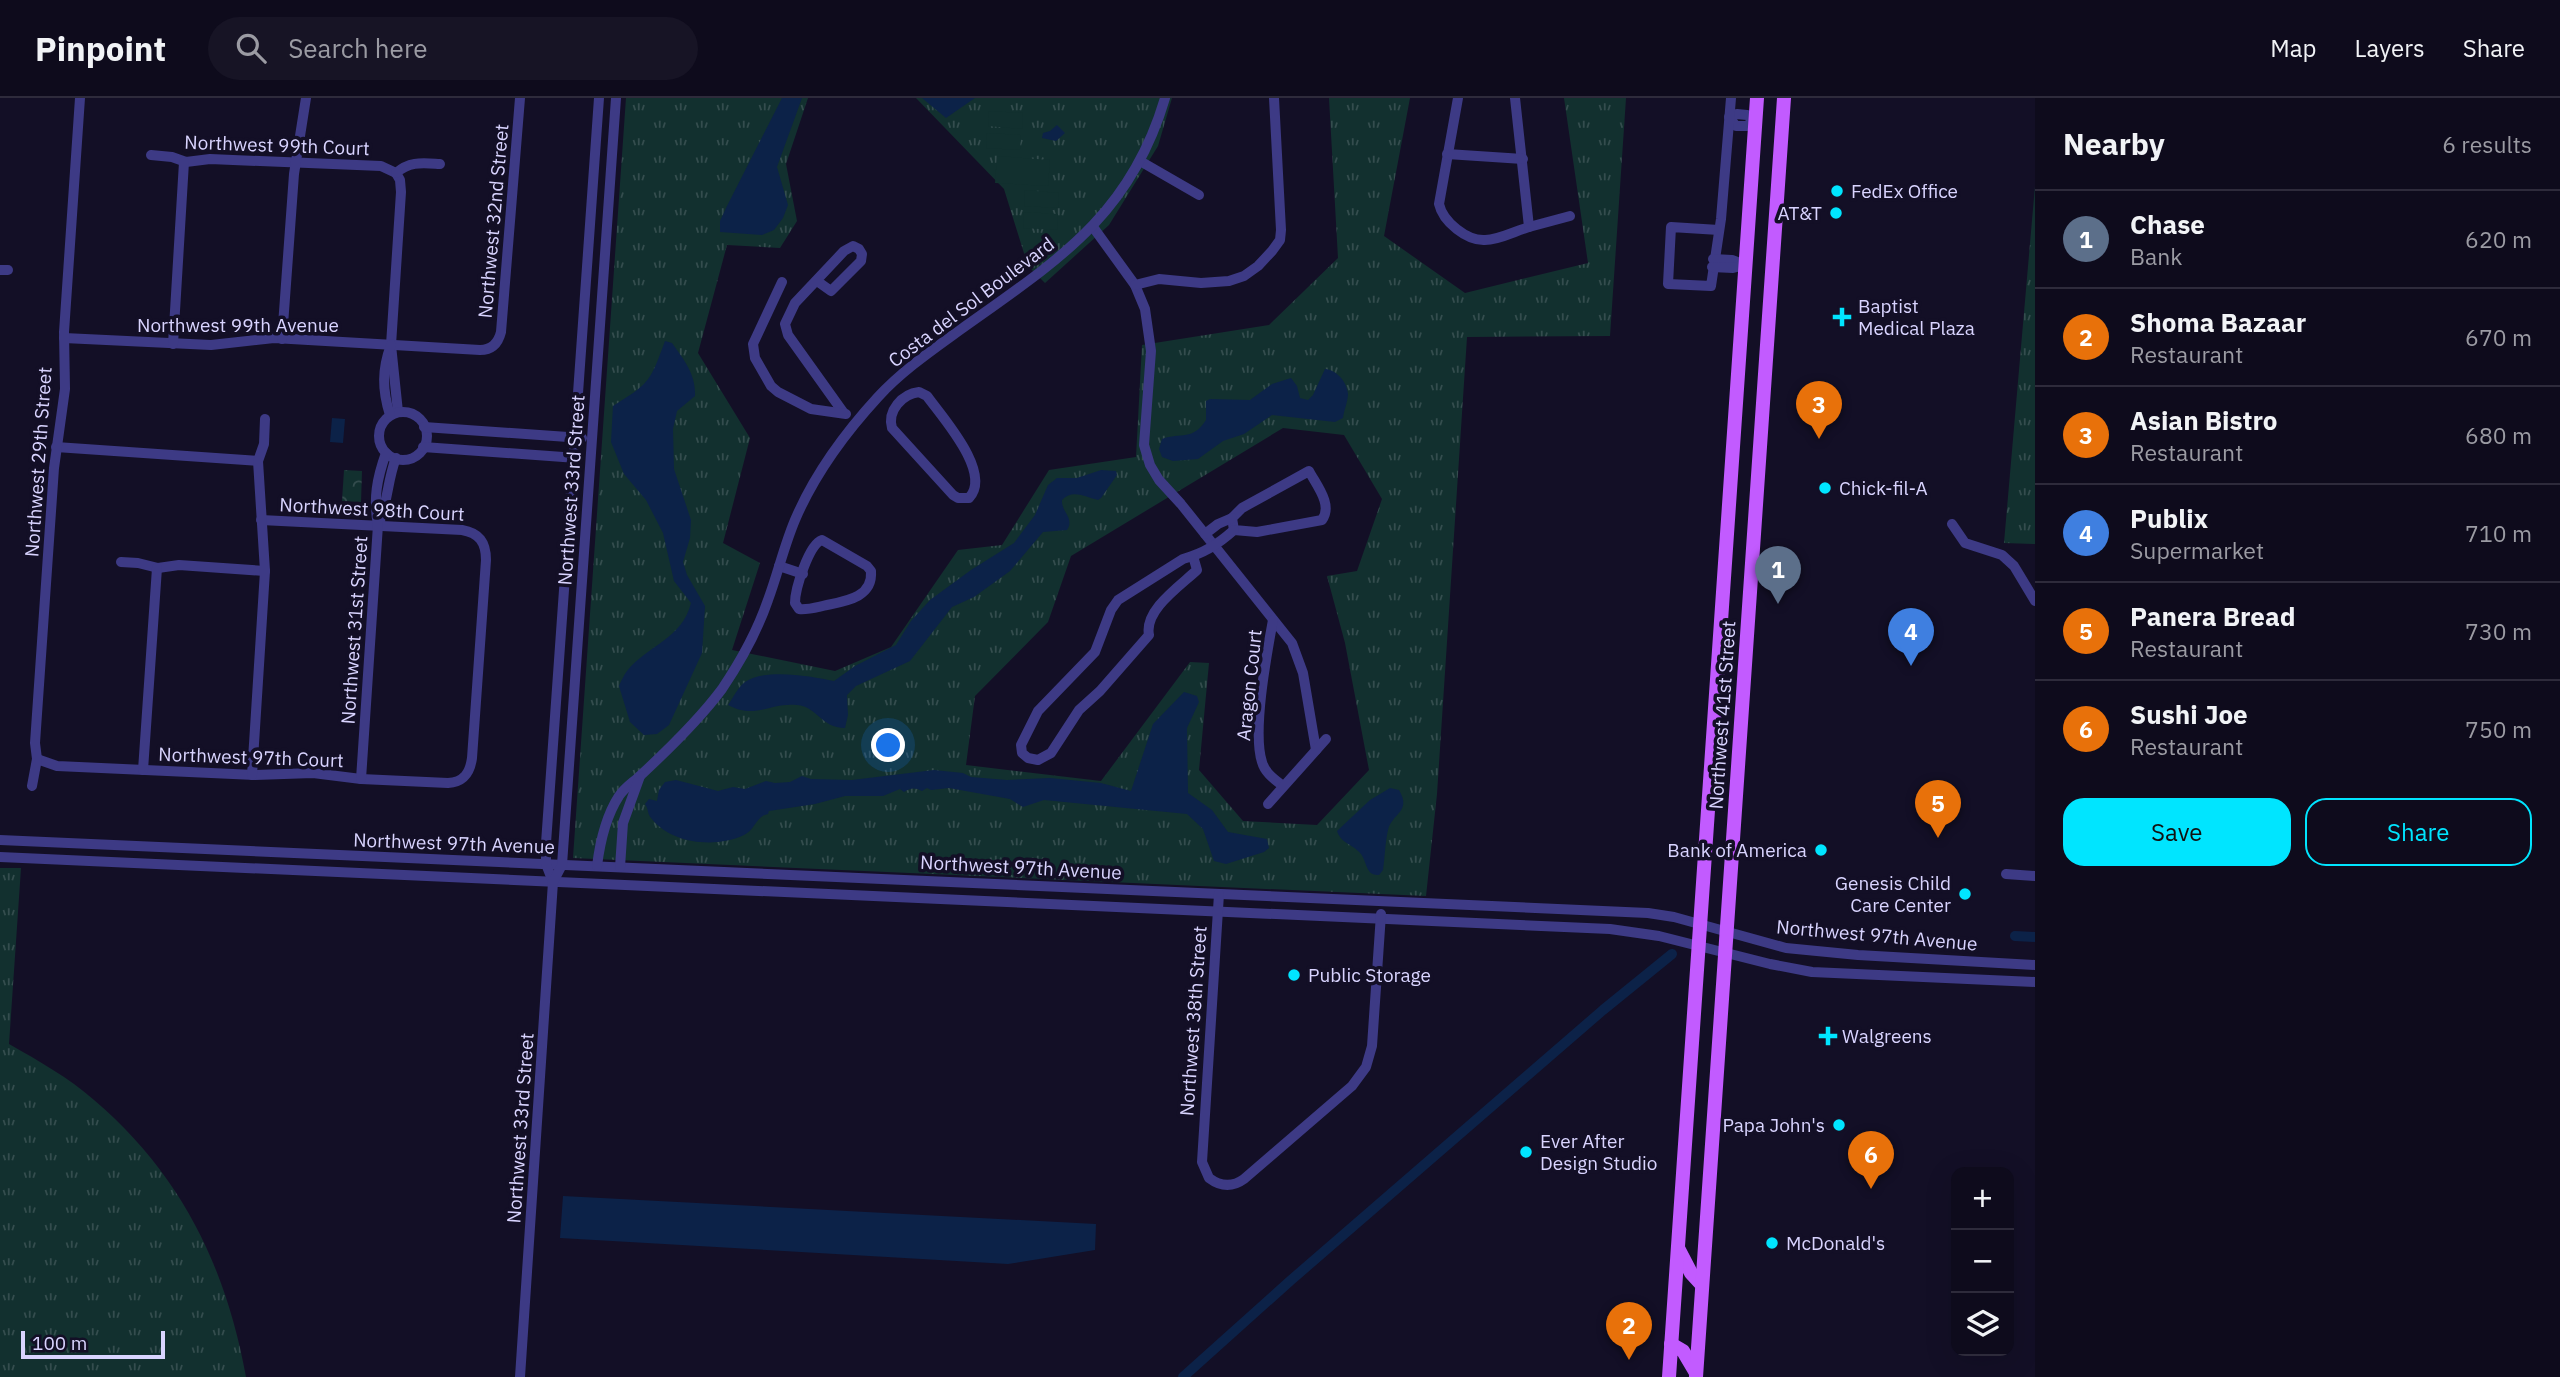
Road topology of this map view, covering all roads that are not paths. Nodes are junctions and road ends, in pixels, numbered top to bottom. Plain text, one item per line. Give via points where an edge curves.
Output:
1 (80, 98) edge
2 (306, 98) edge
3 (520, 98) edge
4 (599, 98) edge
5 (616, 98) edge
6 (1165, 98) edge
7 (1274, 98) edge
8 (1458, 98) edge
9 (1515, 98) edge
10 (1731, 98) edge
11 (1757, 98) edge
12 (1784, 98) edge
13 (1729, 117) junction
14 (1756, 121) junction
15 (1447, 154) junction
16 (151, 155) dead end
17 (1523, 159) junction
18 (1140, 161) junction
19 (184, 162) junction
20 (295, 162) junction
21 (440, 164) dead end
22 (396, 173) junction
23 (1199, 195) dead end
24 (1570, 216) dead end
25 (1529, 227) junction
26 (1093, 228) junction
27 (1719, 230) junction
28 (1713, 263) junction
29 (1745, 265) junction
30 (817, 281) dead end
31 (782, 282) dead end
32 (1135, 285) junction
33 (776, 294) junction
34 (795, 303) junction
35 (64, 338) junction
36 (282, 339) junction
37 (173, 344) junction
38 (391, 345) junction
39 (494, 345) joint
40 (888, 387) junction
41 (900, 402) junction
42 (842, 412) junction
43 (394, 414) junction
44 (265, 419) dead end
45 (858, 420) junction
46 (424, 426) junction
47 (575, 437) junction
48 (592, 438) junction
49 (56, 447) junction
50 (423, 447) junction
51 (391, 456) junction
52 (573, 458) junction
53 (591, 460) junction
54 (258, 461) junction
55 (261, 520) junction
56 (1233, 524) junction
57 (1952, 524) dead end
58 (378, 525) junction
59 (1205, 534) junction
60 (1215, 547) junction
61 (1194, 556) junction
62 (121, 562) dead end
63 (779, 566) junction
64 (157, 568) junction
65 (265, 571) junction
66 (803, 574) junction
67 (2035, 600) edge
68 (1273, 620) junction
69 (1326, 739) dead end
70 (1315, 750) junction
71 (37, 759) junction
72 (143, 770) junction
73 (252, 775) junction
74 (640, 776) junction
75 (464, 778) joint
76 (361, 779) junction
77 (32, 786) dead end
78 (1283, 786) junction
79 (1268, 804) dead end
80 (0, 840) edge
81 (0, 857) edge
82 (546, 864) junction
83 (562, 865) junction
84 (597, 866) junction
85 (620, 867) junction
86 (2006, 874) dead end
87 (807, 875) junction
88 (2035, 876) edge
89 (553, 882) junction
90 (1073, 887) junction
91 (806, 893) junction
92 (1219, 894) junction
93 (1382, 901) junction
94 (1072, 905) junction
95 (1218, 912) junction
96 (1380, 918) junction
97 (1700, 925) junction
98 (1726, 933) junction
99 (1699, 945) junction
100 (1724, 952) junction
101 (2035, 965) edge
102 (2035, 982) edge
103 (1680, 1214) junction
104 (1706, 1217) junction
105 (1678, 1248) junction
106 (1702, 1284) junction
107 (1674, 1305) junction
108 (1671, 1344) junction
109 (1696, 1375) edge
110 (520, 1377) edge
111 (1669, 1377) edge

1 - 35 street, Northwest 29th Street
2 - 20 street
3 - 39 street, Northwest 32nd Street via 502,328
4 - 47 street, Northwest 33rd Street
5 - 48 street, Northwest 33rd Street
6 - 18 street, Costa del Sol Boulevard
7 - 32 street via 1278,243 1254,270 1236,279 1201,284 1158,279
8 - 15 street
9 - 17 street
10 - 13 street
11 - 14 main road, Northwest 41st Street
12 - 98 main road, Northwest 41st Street
13 - 14 street via 1736,126
13 - 27 street
14 - 29 main road, Northwest 41st Street
15 - 17 street
15 - 25 street via 1438,204 1452,225 1479,239
16 - 19 street, Northwest 99th Court
17 - 25 street
18 - 23 street
18 - 26 street, Costa del Sol Boulevard
19 - 20 street, Northwest 99th Court
19 - 37 street
20 - 22 street, Northwest 99th Court via 382,166
20 - 36 street
21 - 22 street, Northwest 99th Court via 412,163
22 - 38 street via 401,192
24 - 25 street
26 - 32 street
26 - 40 street, Costa del Sol Boulevard
27 - 28 street
27 - 28 street via 1671,227 1668,284 1711,286
28 - 29 street via 1732,260
29 - 97 main road, Northwest 41st Street
30 - 34 street
31 - 33 street
32 - 59 street via 1151,341 1146,451 1159,480
33 - 34 street
33 - 42 street via 753,344 764,375 774,390 811,409
34 - 42 street via 786,332
35 - 37 street, Northwest 99th Avenue
35 - 49 street, Northwest 29th Street via 64,398
36 - 37 street, Northwest 99th Avenue
36 - 38 street, Northwest 99th Avenue
38 - 39 street, Northwest 99th Avenue via 486,350
38 - 43 street
40 - 41 street
40 - 45 street, Costa del Sol Boulevard
41 - 41 street via 890,416 894,432 953,495 969,498 975,485 964,449 923,394 913,393
42 - 45 street
43 - 46 street via 414,415
43 - 51 street via 383,422 379,436
44 - 54 street
45 - 63 street, Costa del Sol Boulevard via 819,471
46 - 47 street
46 - 50 street
47 - 48 street
47 - 52 street, Northwest 33rd Street
48 - 53 street, Northwest 33rd Street
49 - 54 street
49 - 71 street, Northwest 29th Street
50 - 51 street via 410,458
50 - 52 street
51 - 58 street, Northwest 31st Street via 385,509
52 - 53 street
52 - 82 street, Northwest 33rd Street
53 - 83 street, Northwest 33rd Street
54 - 55 street
55 - 58 street, Northwest 98th Court
55 - 65 street
56 - 56 street via 1242,508 1309,471 1327,511 1316,523 1257,532
56 - 59 street via 1219,524
56 - 60 street
57 - 67 street via 1965,543 2002,555
58 - 75 street, Northwest 98th Court via 472,532 485,548 471,763
58 - 76 street, Northwest 31st Street
59 - 60 street
60 - 61 street
60 - 68 street
61 - 61 street via 1118,600 1095,652 1038,711 1021,745 1022,753 1038,760 1051,753 1079,710 1149,635 1153,613 1197,570
62 - 64 street
63 - 66 street
63 - 74 street, Costa del Sol Boulevard via 762,616 737,666 705,710
64 - 65 street via 179,565
64 - 72 street
65 - 73 street
66 - 66 street via 795,599 796,607 802,609 854,599 866,590 871,577 867,566 822,540 814,544
68 - 70 street via 1292,643 1301,665
68 - 78 street, Aragon Court via 1261,701 1260,746 1264,768
69 - 70 street
70 - 78 street
71 - 72 street, Northwest 97th Court via 53,765
71 - 77 street, Northwest 29th Street
72 - 73 street, Northwest 97th Court
73 - 76 street, Northwest 97th Court via 300,772
74 - 84 street, Costa del Sol Boulevard via 614,805
74 - 85 street, Costa del Sol Boulevard via 623,823
75 - 76 street, Northwest 97th Court via 448,783
78 - 79 street
80 - 82 street, Northwest 97th Avenue
81 - 89 street, Northwest 97th Avenue
82 - 83 street, Northwest 97th Avenue
82 - 89 street, Northwest 33rd Street
83 - 84 street, Northwest 97th Avenue
83 - 89 street, Northwest 33rd Street
84 - 85 street, Northwest 97th Avenue
85 - 87 street, Northwest 97th Avenue
86 - 88 street
87 - 90 street, Northwest 97th Avenue
87 - 91 street
89 - 91 street, Northwest 97th Avenue
89 - 110 street, Northwest 33rd Street
90 - 92 street, Northwest 97th Avenue
90 - 94 street
91 - 94 street, Northwest 97th Avenue
92 - 93 street, Northwest 97th Avenue
92 - 95 street, Northwest 38th Street
93 - 96 street
93 - 97 street, Northwest 97th Avenue via 1648,913
94 - 95 street, Northwest 97th Avenue
95 - 96 street, Northwest 97th Avenue
95 - 96 street, Northwest 38th Street via 1202,1167 1209,1178 1226,1185 1239,1183 1359,1079 1366,1067 1372,1046
96 - 99 street, Northwest 97th Avenue via 1610,929
97 - 98 street, Northwest 97th Avenue
97 - 99 main road, Northwest 41st Street
98 - 100 main road, Northwest 41st Street
98 - 101 street, Northwest 97th Avenue via 1821,952
99 - 100 street, Northwest 97th Avenue
99 - 103 main road, Northwest 41st Street
100 - 102 street, Northwest 97th Avenue via 1822,973
100 - 104 main road, Northwest 41st Street
103 - 104 main road
103 - 105 main road, Northwest 41st Street
104 - 106 main road, Northwest 41st Street
105 - 106 main road via 1690,1273
105 - 107 main road, Northwest 41st Street
106 - 107 main road via 1689,1288
106 - 109 main road, Northwest 41st Street
107 - 108 main road, Northwest 41st Street
108 - 109 main road via 1683,1351
108 - 111 main road, Northwest 41st Street

